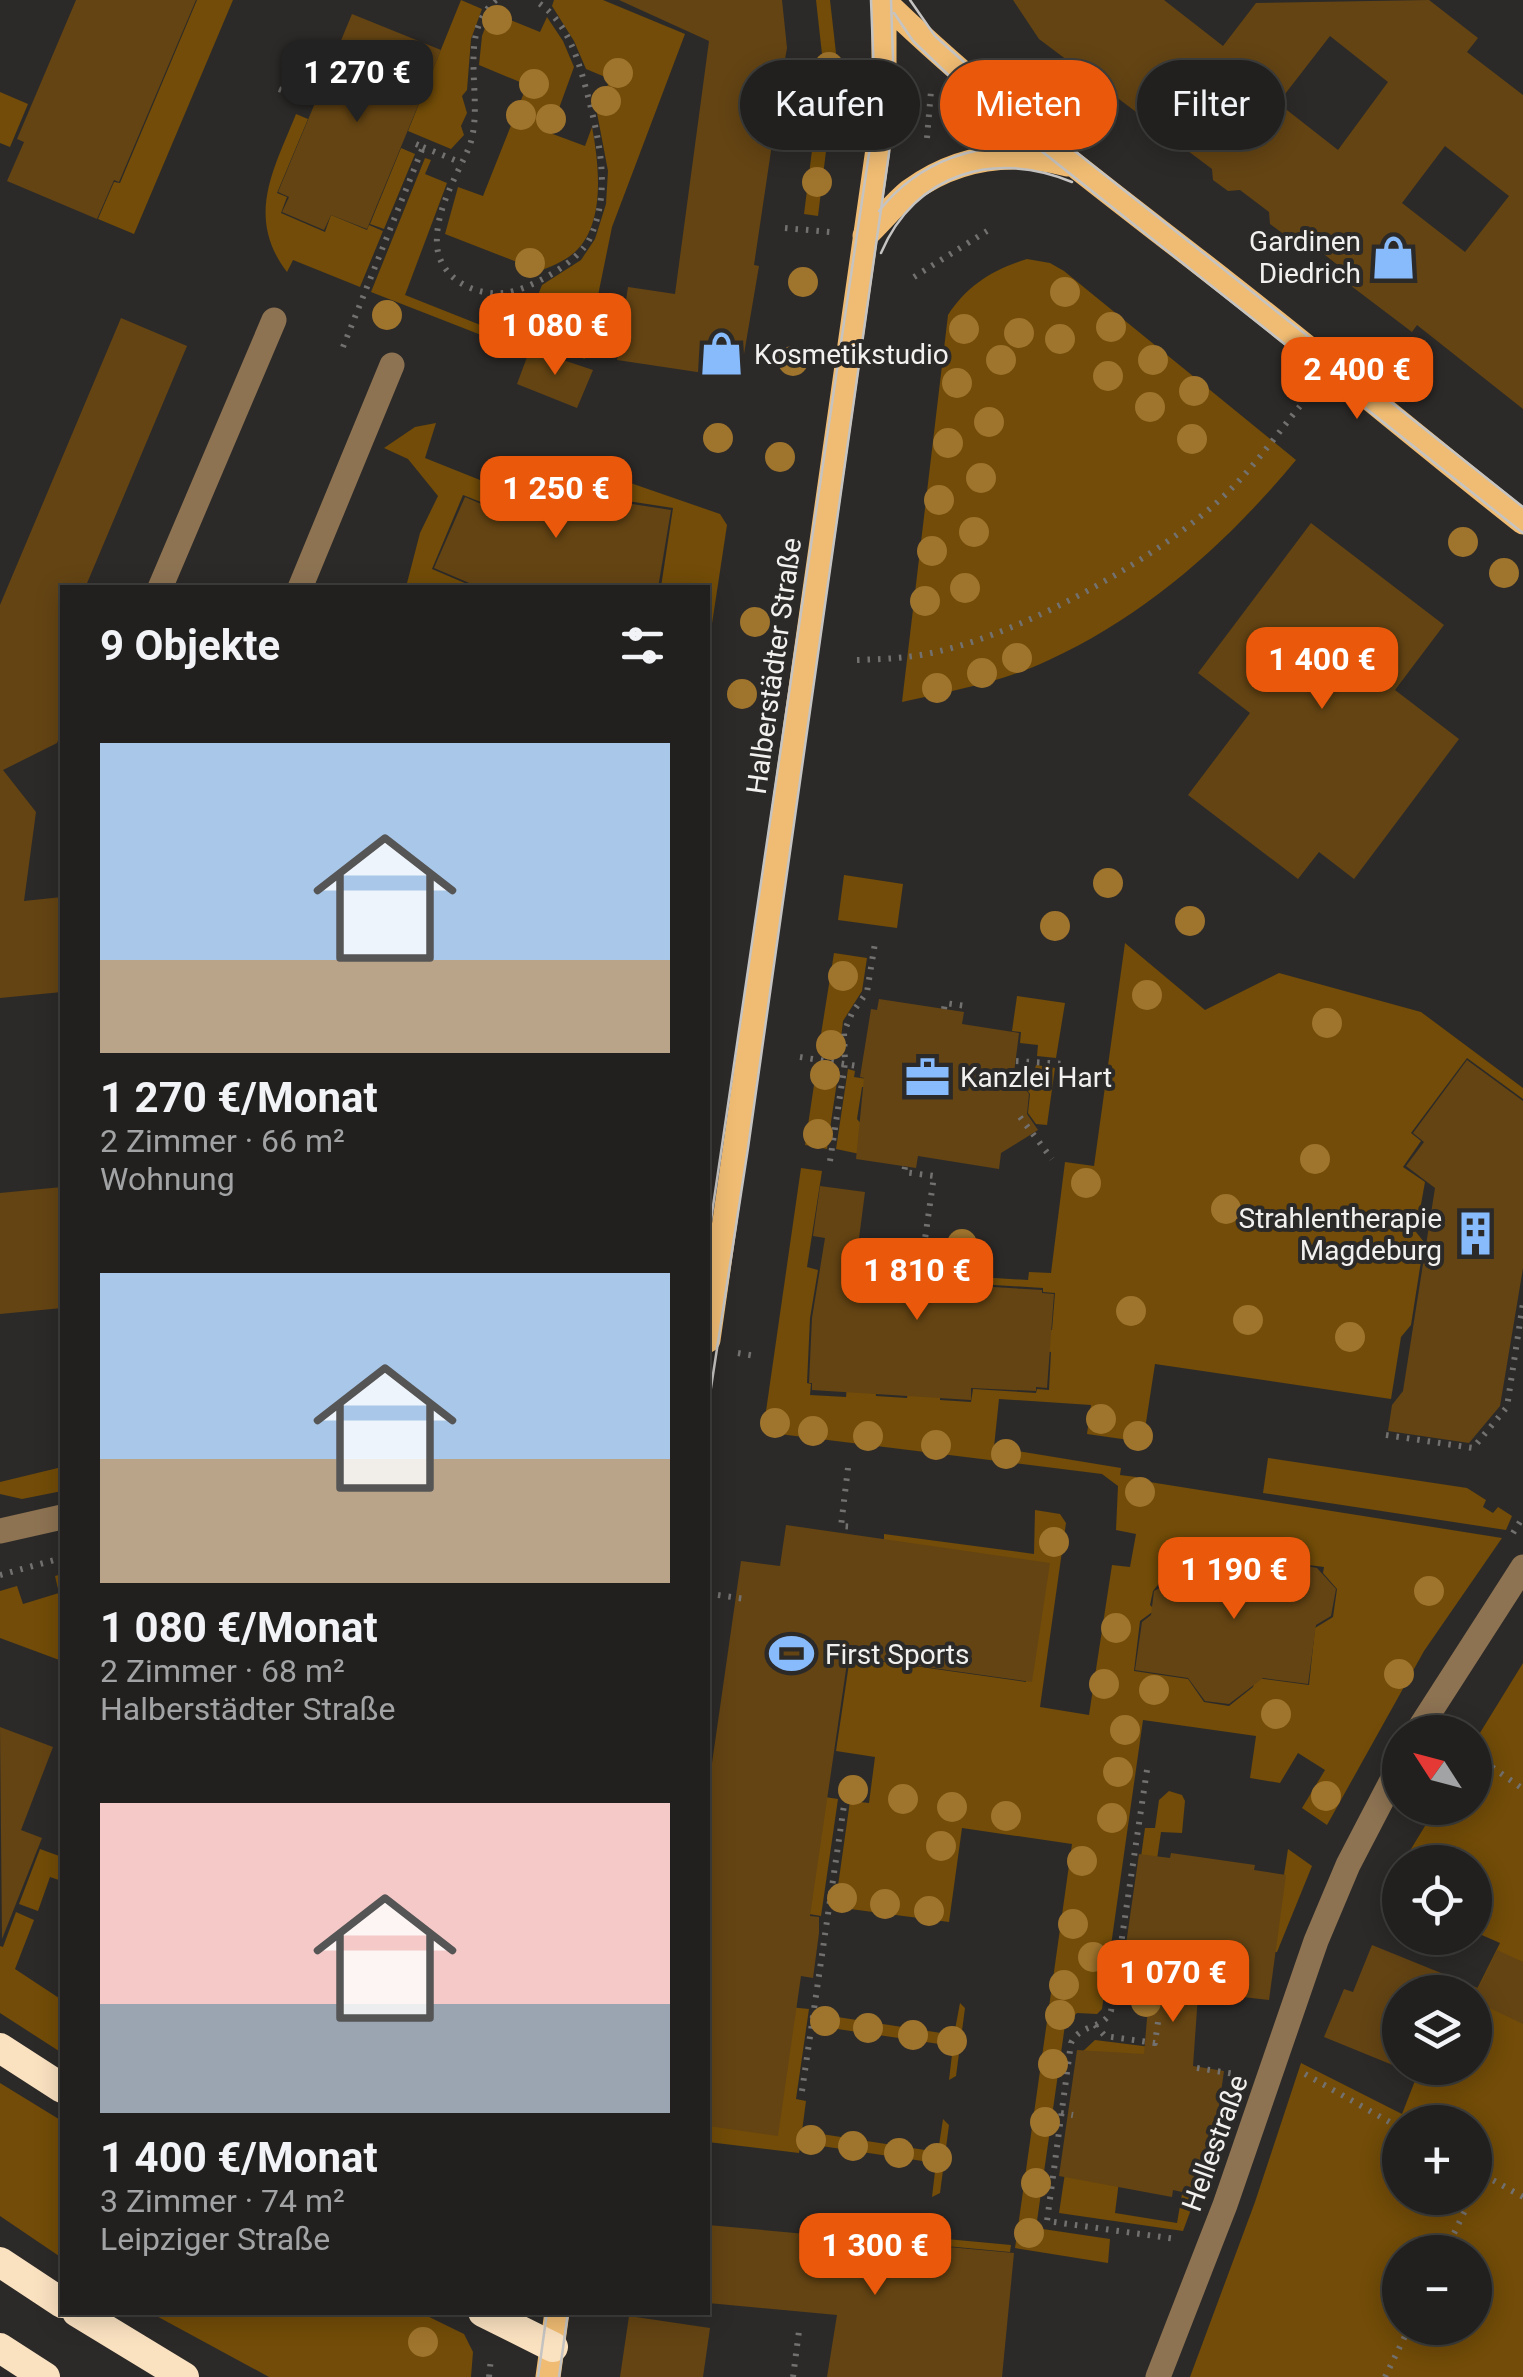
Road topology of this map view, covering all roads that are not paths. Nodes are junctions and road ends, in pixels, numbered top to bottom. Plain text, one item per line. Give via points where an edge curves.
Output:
1 (884, 1) edge
2 (1074, 166) junction
3 (866, 236) junction
4 (274, 320) dead end
5 (392, 366) dead end
6 (1523, 522) edge
7 (161, 585) edge
8 (301, 585) edge
9 (710, 1326) edge
10 (60, 1517) edge
11 (0, 1531) edge
12 (1523, 1567) edge
13 (1428, 1715) edge
14 (1382, 1800) edge
15 (0, 2048) edge
16 (60, 2087) edge
17 (0, 2262) edge
18 (60, 2303) edge
19 (83, 2315) edge
20 (488, 2315) edge
21 (557, 2315) edge
22 (552, 2346) junction
23 (0, 2348) edge
24 (45, 2377) edge
25 (184, 2377) edge
26 (548, 2377) edge
27 (1158, 2377) edge

1 - 2 main road
1 - 3 main road, Halberstädter Straße via 883,110
2 - 3 main road via 992,156 961,163 911,191
2 - 6 main road
3 - 9 main road, Halberstädter Straße
4 - 7 street
5 - 8 street
10 - 11 street
12 - 13 street
14 - 27 street, Hellestraße via 1316,1941
15 - 16 highway
17 - 18 highway
19 - 25 highway
20 - 22 highway
21 - 22 main road
22 - 26 main road
23 - 24 highway

